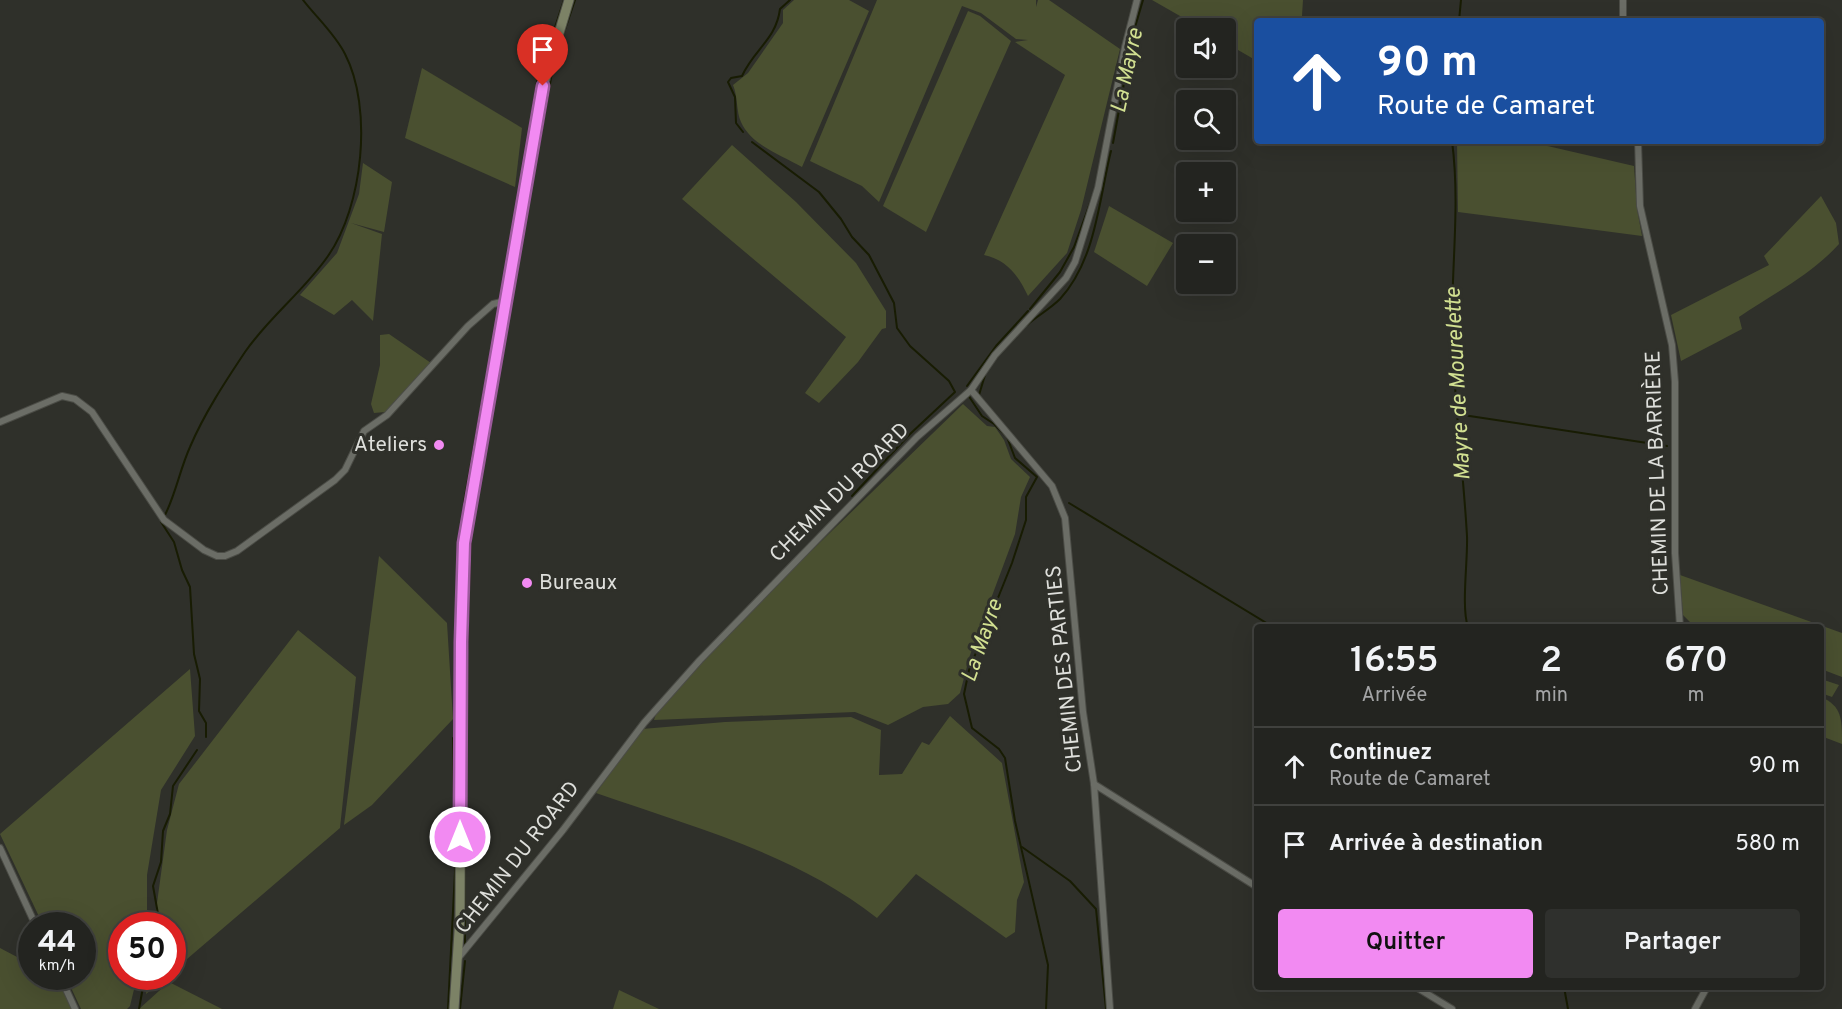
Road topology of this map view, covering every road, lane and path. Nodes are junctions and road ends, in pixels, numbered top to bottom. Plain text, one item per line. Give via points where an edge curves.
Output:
1 (570, 0) edge
2 (1137, 0) edge
3 (1623, 0) edge
4 (1623, 18) edge
5 (1638, 144) edge
6 (506, 301) junction
7 (971, 390) junction
8 (0, 422) edge
9 (1680, 624) edge
10 (1094, 783) junction
11 (0, 848) edge
12 (1254, 885) edge
13 (30, 912) edge
14 (459, 957) junction
15 (66, 990) edge
16 (1421, 990) edge
17 (1705, 990) edge
18 (75, 1009) edge
19 (454, 1009) edge
20 (1110, 1009) edge
21 (1452, 1009) edge
22 (1695, 1009) edge

1 - 6 main road via 543,86
2 - 7 street, CHEMIN DU ROARD via 1098,188 1075,262 1066,278 995,355
3 - 4 street
5 - 9 street, CHEMIN DE LA BARRIÈRE via 1640,206 1672,345
6 - 8 street via 493,304 468,326 387,415 364,431 345,470 325,489 225,556 204,550 164,520 92,412 75,399 62,396
6 - 14 main road via 464,543
7 - 10 street, CHEMIN DES PARTIES via 1047,480 1062,507
7 - 14 street, CHEMIN DU ROARD via 917,437 700,660 644,723
10 - 12 street, CHEMIN DES PARTIES
10 - 20 street
11 - 13 street
14 - 19 main road
15 - 18 street
16 - 21 street
17 - 22 street

